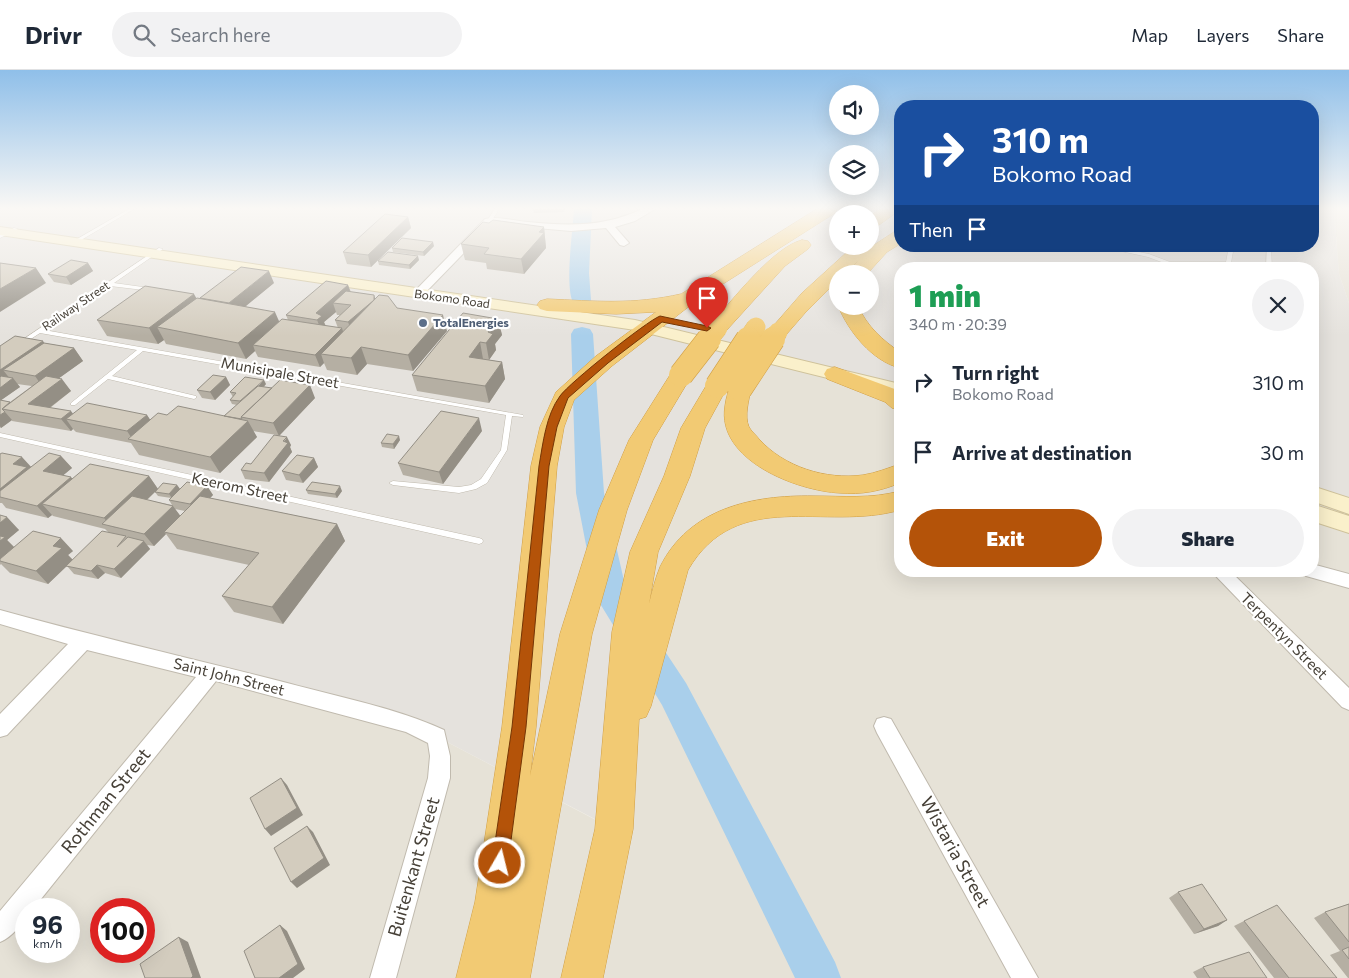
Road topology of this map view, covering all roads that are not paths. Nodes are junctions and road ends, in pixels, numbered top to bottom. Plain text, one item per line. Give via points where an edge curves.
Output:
1 (156, 251) edge
2 (159, 251) edge
3 (459, 251) edge
4 (762, 251) edge
5 (794, 251) edge
6 (878, 251) edge
7 (1130, 252) edge
8 (1140, 254) joint
9 (832, 255) edge
10 (854, 255) edge
11 (1165, 262) edge
12 (865, 265) edge
13 (108, 284) junction
14 (422, 290) junction
15 (157, 291) edge
16 (689, 297) junction
17 (547, 305) junction
18 (853, 315) edge
19 (607, 321) junction
20 (654, 324) junction
21 (40, 331) junction
22 (16, 346) edge
23 (142, 349) junction
24 (613, 355) junction
25 (894, 357) edge
26 (894, 373) edge
27 (835, 374) junction
28 (107, 377) junction
29 (728, 387) junction
30 (894, 389) edge
31 (194, 397) dead end
32 (894, 397) edge
33 (73, 404) dead end
34 (509, 414) junction
35 (521, 416) dead end
36 (0, 435) edge
37 (894, 475) edge
38 (393, 483) dead end
39 (1319, 495) edge
40 (894, 502) edge
41 (1349, 506) edge
42 (1319, 514) edge
43 (1349, 525) edge
44 (479, 541) dead end
45 (1319, 573) edge
46 (1225, 577) edge
47 (1349, 581) edge
48 (0, 617) edge
49 (83, 641) junction
50 (212, 672) junction
51 (1349, 701) edge
52 (884, 726) dead end
53 (0, 728) edge
54 (440, 756) joint
55 (620, 757) junction
56 (0, 930) edge
57 (383, 978) edge
58 (477, 978) edge
59 (509, 978) edge
60 (582, 978) edge
61 (1025, 978) edge

1 - 13 lane, Railway Street
2 - 14 main road, Bokomo Road
3 - 14 street
4 - 16 highway
5 - 59 highway, bridge via 778,262 680,375 641,440 613,510 576,634
6 - 12 highway
7 - 8 lane
8 - 11 lane
9 - 29 highway, bridge via 756,327
10 - 29 highway, bridge via 804,302
13 - 15 lane
13 - 21 lane, Railway Street
14 - 17 main road, Bokomo Road
14 - 19 main road, Bokomo Road
16 - 17 highway via 673,303 634,307
16 - 20 highway
17 - 20 main road, Bokomo Road
18 - 25 highway via 865,334
19 - 20 main road, Bokomo Road
19 - 24 highway via 621,333
20 - 24 highway
20 - 26 main road, Bokomo Road
20 - 27 main road, Bokomo Road
21 - 22 lane, Railway Street
21 - 23 lane, Munisipale Street
23 - 28 lane
23 - 34 lane, Munisipale Street
24 - 58 highway via 564,396 552,427 544,466 519,727 495,902
27 - 30 main road, Bokomo Road
27 - 32 highway
28 - 31 lane
28 - 33 lane
29 - 37 highway via 738,428 751,448 769,464 816,481 838,483 875,482
29 - 55 highway via 693,428 677,476 644,552 628,632
34 - 35 lane, Munisipale Street
34 - 38 lane via 504,450 484,481 459,490
36 - 44 lane, Keerom Street
39 - 41 main road
40 - 55 highway via 878,506 774,505 744,512 701,533 674,569
42 - 43 main road
45 - 47 street
46 - 51 street, Terpentyn Street
48 - 49 street, Saint John Street
49 - 50 street, Saint John Street
49 - 53 street
50 - 54 street, Saint John Street via 409,724 437,737
50 - 56 street, Rothman Street
52 - 61 street, Wistaria Street
54 - 57 street, Buitenkant Street via 439,778
55 - 60 highway via 614,829

